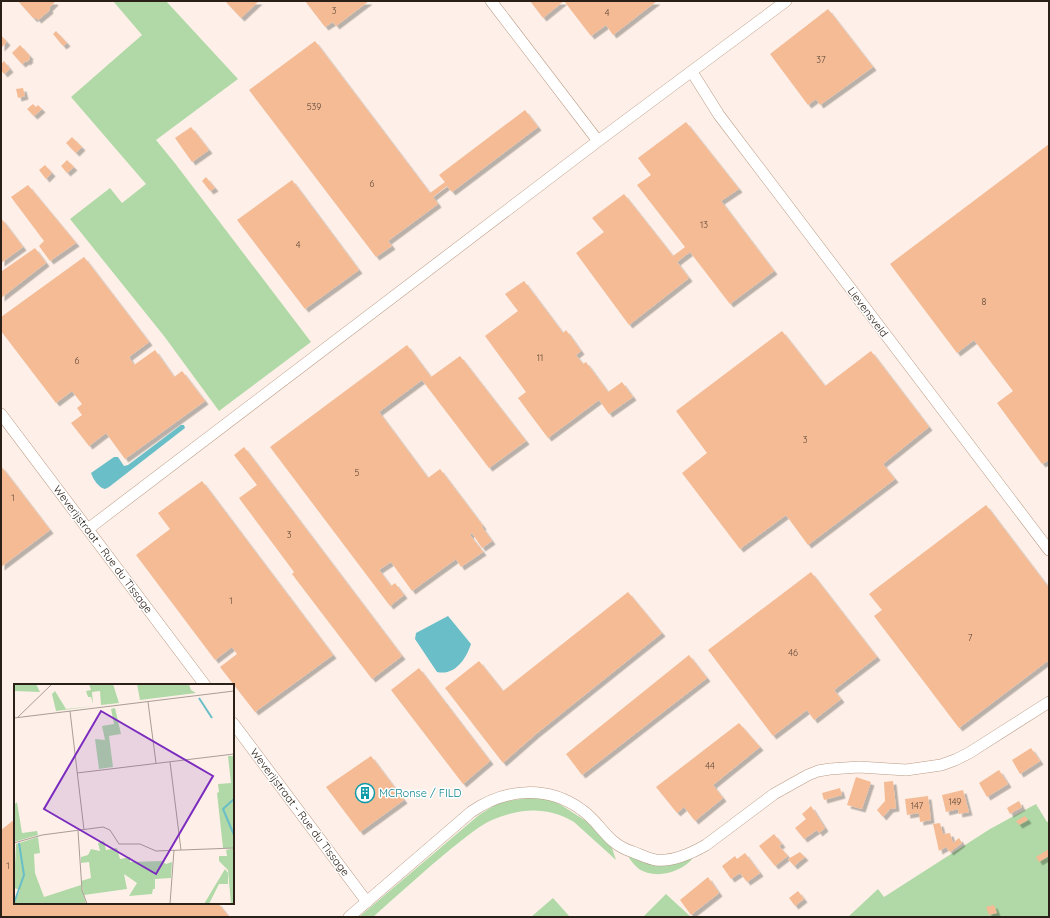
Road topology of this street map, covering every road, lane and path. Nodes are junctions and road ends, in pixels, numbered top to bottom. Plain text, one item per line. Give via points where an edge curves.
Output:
1 (491, 1) edge
2 (786, 1) edge
3 (692, 72) junction
4 (598, 141) junction
5 (1, 414) edge
6 (88, 529) junction
7 (1049, 550) edge
8 (204, 684) edge
9 (1049, 702) edge
10 (234, 724) edge
11 (367, 902) junction
12 (349, 917) edge

1 - 4 street
2 - 3 street
3 - 4 street
3 - 7 street, Lievensveld via 719,115
4 - 6 street
5 - 6 street, Weverijstraat - Rue du Tissage
6 - 8 street, Weverijstraat - Rue du Tissage
9 - 11 street via 974,750 941,765 906,770 830,768 808,775 774,794 702,848 665,860 656,860 619,846 582,810 562,799 540,793 507,795 487,801 471,812
10 - 11 street, Weverijstraat - Rue du Tissage
11 - 12 street

